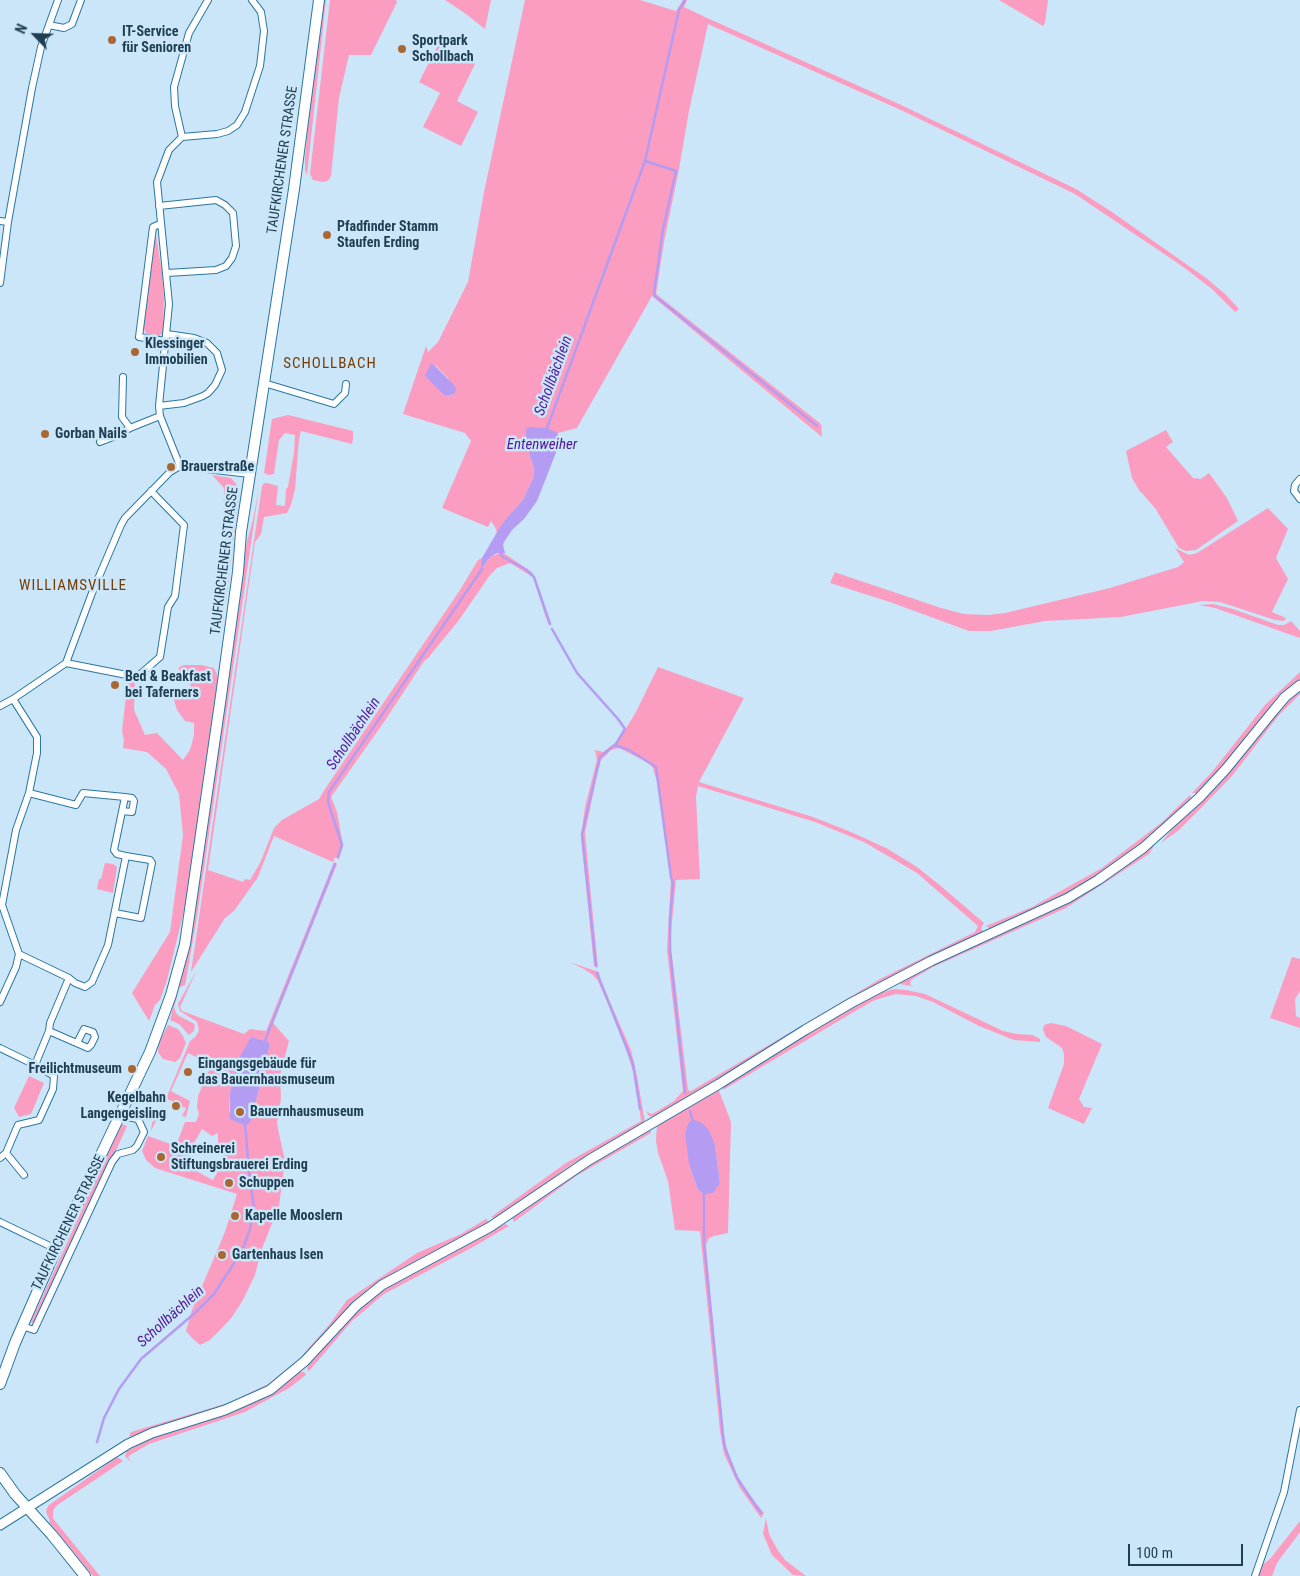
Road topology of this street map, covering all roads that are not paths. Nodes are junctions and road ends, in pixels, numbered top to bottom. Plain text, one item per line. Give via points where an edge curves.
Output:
1 (58, 0) edge
2 (81, 0) edge
3 (208, 0) edge
4 (252, 0) edge
5 (319, 0) edge
6 (49, 25) junction
7 (182, 137) junction
8 (159, 206) junction
9 (0, 221) edge
10 (8, 222) junction
11 (160, 224) junction
12 (1, 259) edge
13 (167, 273) junction
14 (0, 283) edge
15 (167, 338) junction
16 (123, 377) dead end
17 (264, 383) junction
18 (346, 384) dead end
19 (159, 406) junction
20 (160, 416) junction
21 (130, 428) junction
22 (100, 442) dead end
23 (180, 466) junction
24 (250, 474) junction
25 (1300, 479) edge
26 (151, 491) junction
27 (1300, 498) edge
28 (66, 663) junction
29 (1300, 685) edge
30 (13, 699) junction
31 (0, 706) edge
32 (29, 793) junction
33 (125, 797) junction
34 (122, 811) junction
35 (126, 856) junction
36 (115, 913) junction
37 (19, 954) junction
38 (70, 978) junction
39 (0, 1002) edge
40 (49, 1031) junction
41 (77, 1043) dead end
42 (0, 1048) edge
43 (35, 1065) junction
44 (120, 1116) junction
45 (6, 1153) junction
46 (0, 1158) edge
47 (24, 1174) dead end
48 (1, 1224) edge
49 (56, 1249) junction
50 (22, 1326) junction
51 (0, 1384) edge
52 (1300, 1410) edge
53 (0, 1473) edge
54 (28, 1507) junction
55 (0, 1525) edge
56 (86, 1576) edge
57 (1255, 1576) edge

1 - 6 street
2 - 6 street via 72,24 64,28
3 - 7 street via 189,33 174,87
4 - 7 street via 261,12 264,31 260,66 245,112 232,130
5 - 17 main road, TAUFKIRCHENER STRASSE
6 - 10 street via 32,88
7 - 8 street via 169,150 161,168 157,182
8 - 11 street
8 - 13 street via 216,200 233,213 236,246 226,266 216,270
9 - 10 street
10 - 12 street
11 - 13 street
11 - 15 street via 153,227 139,337
12 - 14 street
13 - 15 street
15 - 19 street
15 - 19 street via 194,338 207,343 218,353 222,370 215,385 203,396 184,403
16 - 21 street via 122,417
17 - 18 street via 334,404 345,393
17 - 24 main road, TAUFKIRCHENER STRASSE
19 - 20 street
20 - 21 street
20 - 23 street
21 - 22 street
23 - 24 street
23 - 26 street
24 - 44 main road, TAUFKIRCHENER STRASSE via 185,944 161,1023
25 - 27 street via 1294,491
26 - 28 street via 121,525
26 - 28 street via 184,525 175,596 168,607 160,657 137,677
28 - 30 street
29 - 54 main road via 1285,697 1199,798 1143,848 1098,880 1068,898 931,961 851,1003 588,1160 490,1227 382,1285 356,1306 305,1362 270,1390 234,1407 128,1444
30 - 31 street
30 - 32 street via 37,737
32 - 33 street via 76,805 83,793
32 - 37 street via 16,830 2,905
33 - 34 street
33 - 34 street via 134,801 132,812
34 - 35 street via 114,850 116,854
35 - 36 street
35 - 36 street via 152,863 142,918
36 - 38 street via 108,945 92,982 85,987
37 - 38 street
37 - 39 street
38 - 40 street
40 - 41 street
40 - 43 street
42 - 43 street
43 - 45 street via 54,1076 53,1089 39,1120 18,1126
44 - 49 main road, TAUFKIRCHENER STRASSE
44 - 50 street, TAUFKIRCHENER STRASSE via 138,1119 144,1132 133,1150 118,1154 112,1162 34,1330
45 - 46 street
45 - 47 street
48 - 49 street
49 - 50 main road, TAUFKIRCHENER STRASSE
50 - 51 main road, TAUFKIRCHENER STRASSE
52 - 57 street via 1284,1492
53 - 54 main road
54 - 55 main road
54 - 56 main road

